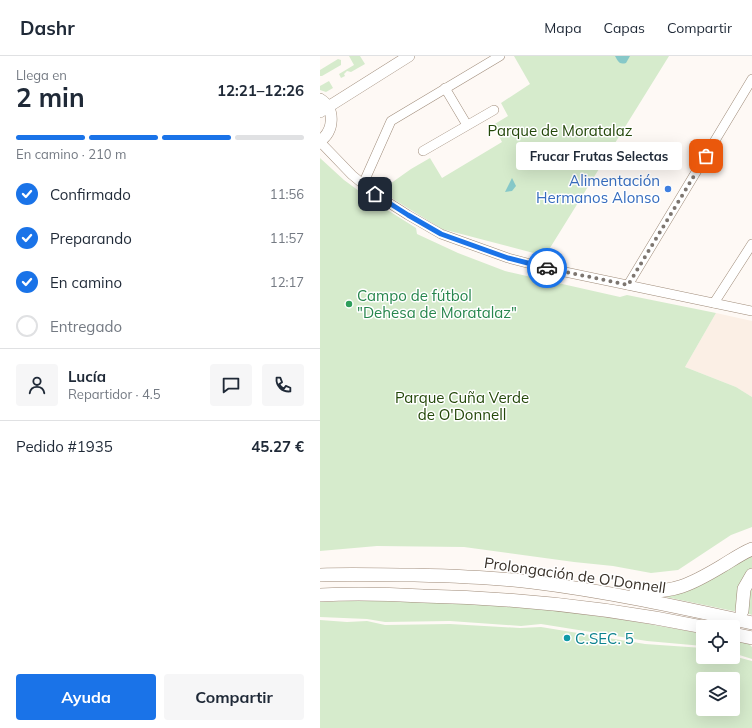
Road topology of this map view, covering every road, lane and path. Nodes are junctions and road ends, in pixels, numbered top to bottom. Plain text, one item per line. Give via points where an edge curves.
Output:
1 (409, 56) edge
2 (500, 56) edge
3 (752, 80) edge
4 (445, 88) junction
5 (322, 106) edge
6 (494, 110) dead end
7 (467, 125) junction
8 (321, 142) edge
9 (423, 151) dead end
10 (363, 184) junction
11 (752, 244) edge
12 (628, 285) junction
13 (714, 303) junction
14 (752, 311) edge
15 (752, 549) edge
16 (320, 575) edge
17 (752, 576) edge
18 (590, 590) junction
19 (320, 595) edge
20 (742, 610) dead end
21 (752, 623) edge
22 (696, 626) edge
23 (740, 635) edge
24 (752, 638) edge

1 - 5 main road
2 - 4 street
3 - 12 street
4 - 7 street
4 - 10 street via 391,120
5 - 8 main road via 332,117 332,123
6 - 7 street
7 - 9 street
8 - 10 street
10 - 12 street via 441,234 508,258
11 - 13 street
12 - 13 street
13 - 14 street
15 - 18 highway via 698,580 677,588 651,592
16 - 18 highway, Prolongación de O'Donnell via 472,577
17 - 20 highway via 744,589
18 - 21 highway, Prolongación de O'Donnell
19 - 22 highway, Prolongación de O'Donnell via 389,594 510,600 607,610
23 - 24 highway

